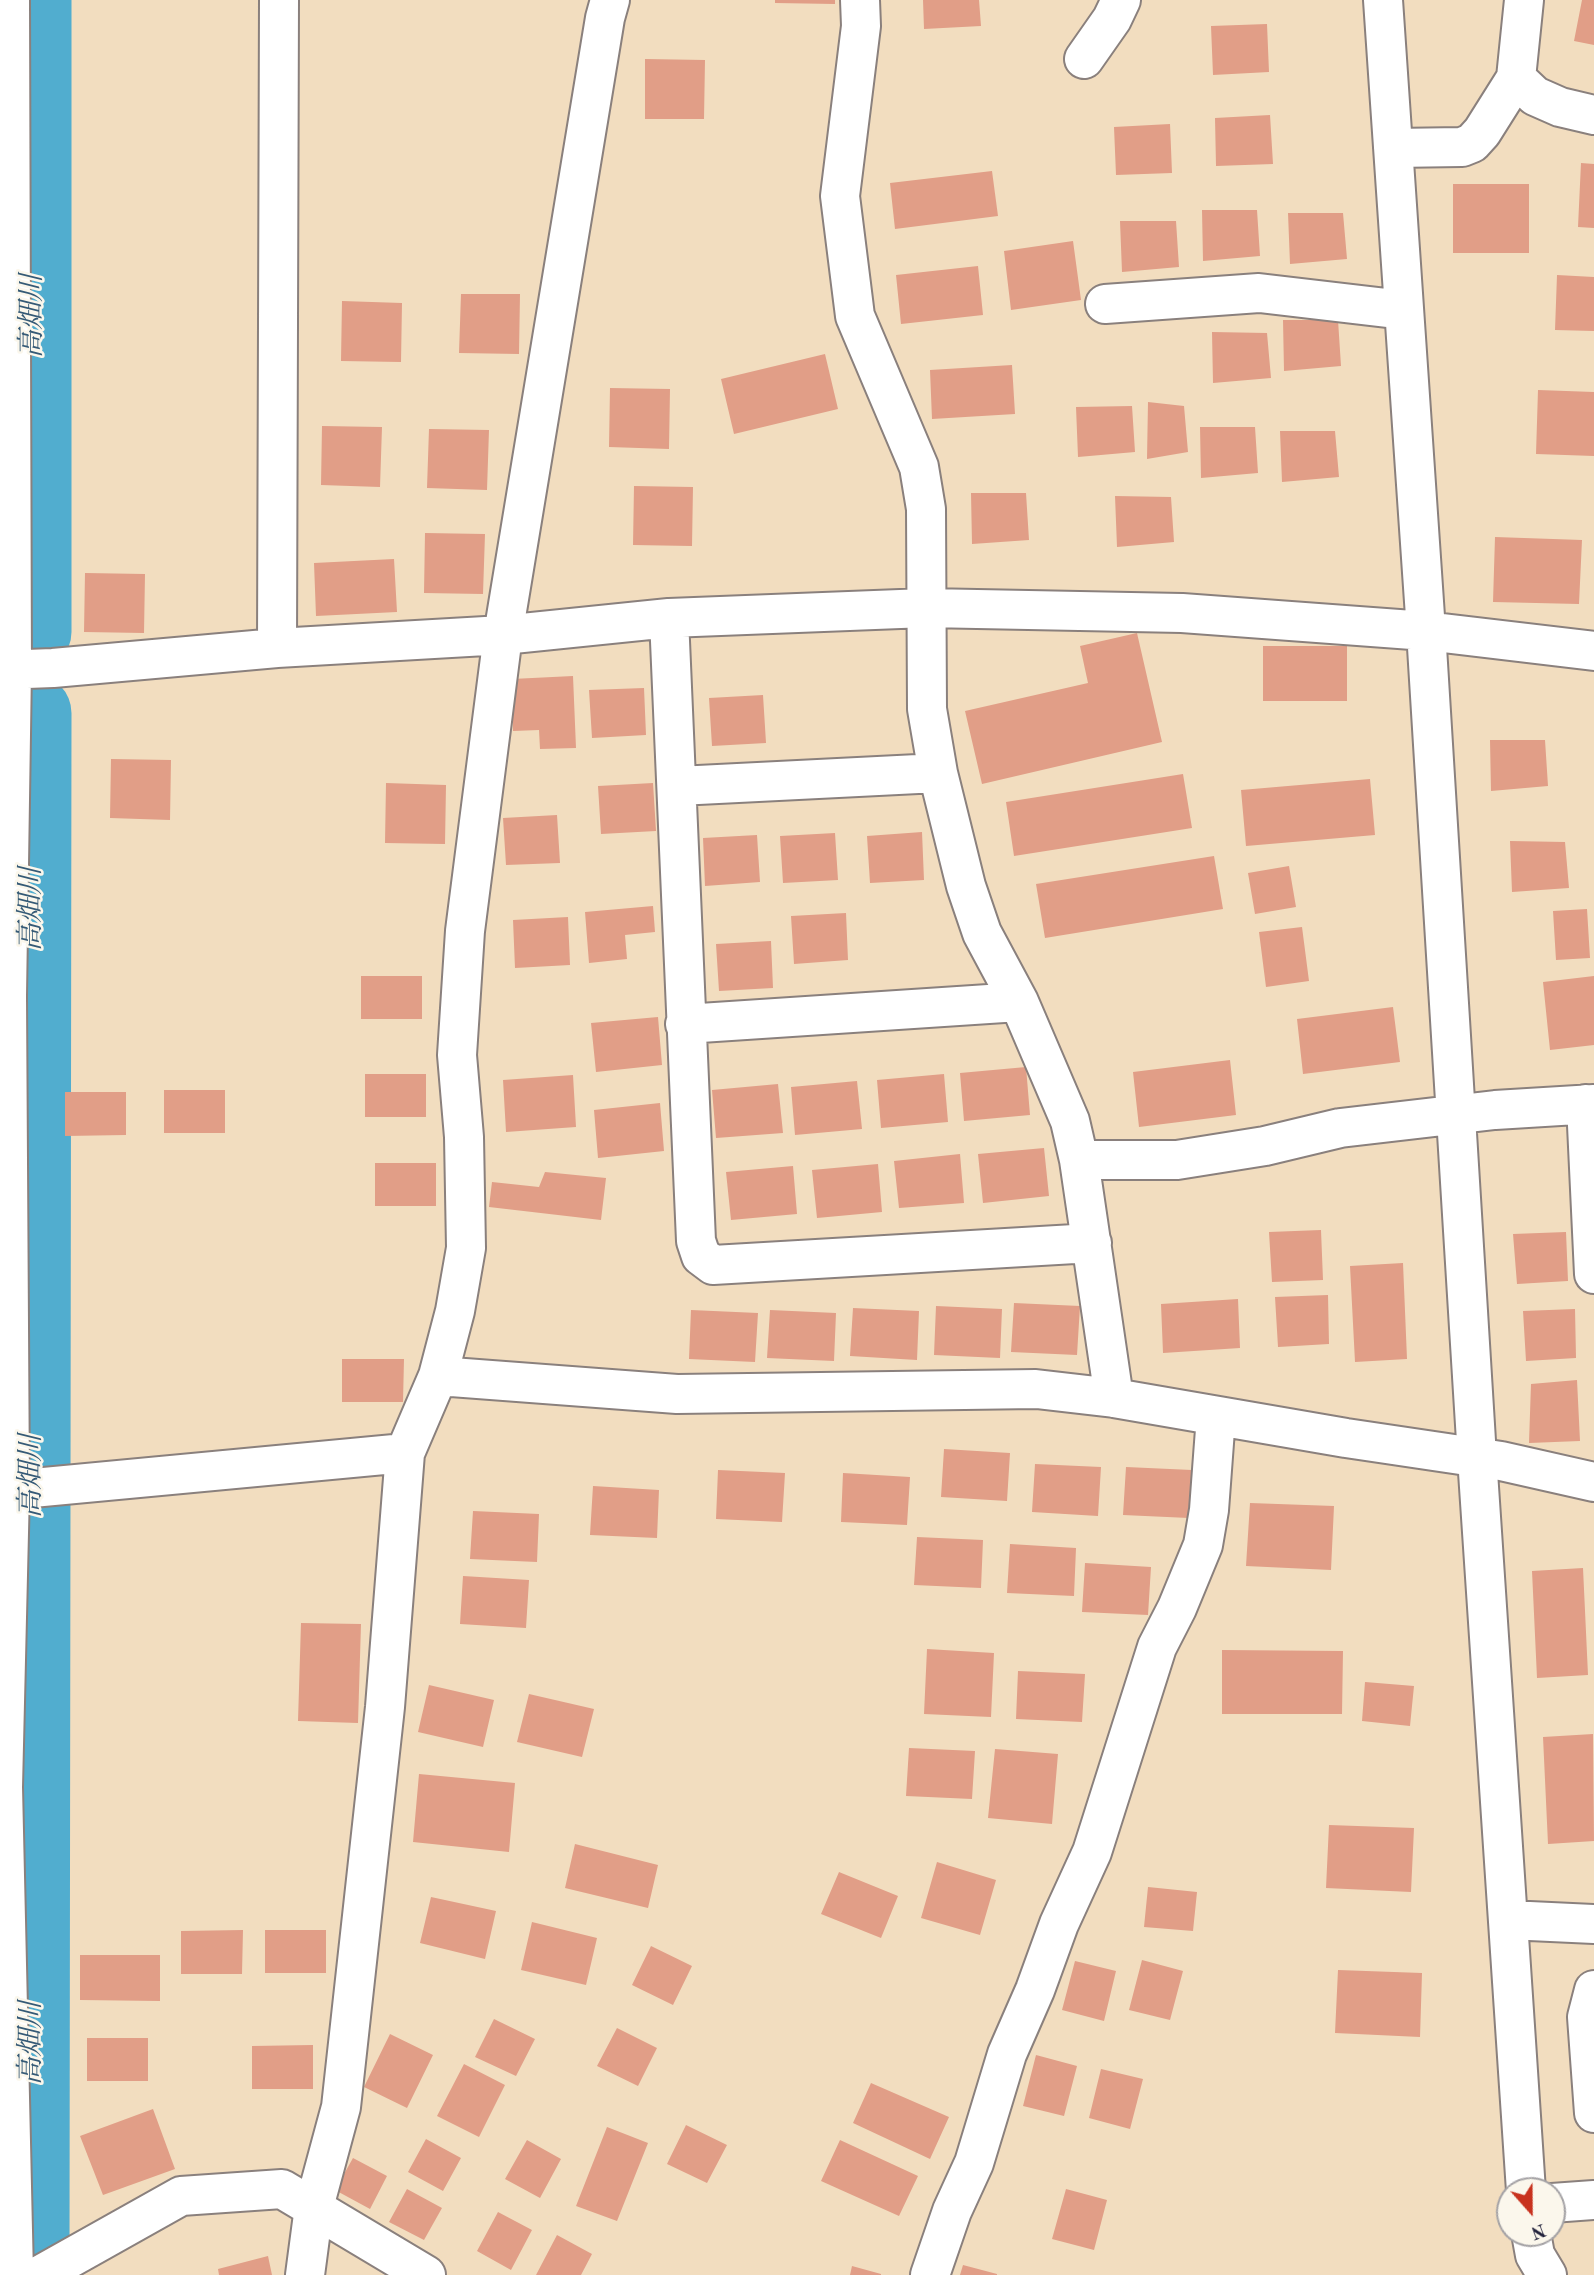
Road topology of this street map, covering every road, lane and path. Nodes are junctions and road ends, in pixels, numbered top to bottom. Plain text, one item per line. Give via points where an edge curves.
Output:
1 (10, 0) edge
2 (279, 0) edge
3 (610, 0) edge
4 (860, 0) edge
5 (1121, 0) edge
6 (1383, 0) edge
7 (1523, 0) edge
8 (1084, 59) dead end
9 (1516, 78) junction
10 (1594, 115) edge
11 (1393, 148) junction
12 (1105, 304) dead end
13 (1404, 310) junction
14 (926, 608) junction
15 (669, 618) junction
16 (1426, 631) junction
17 (503, 635) junction
18 (277, 648) junction
19 (1594, 651) edge
20 (6, 669) edge
21 (938, 773) junction
22 (678, 786) junction
23 (1019, 1002) junction
24 (685, 1024) junction
25 (1590, 1104) edge
26 (1455, 1114) junction
27 (1079, 1160) junction
28 (1092, 1243) junction
29 (1594, 1274) edge
30 (438, 1376) junction
31 (1114, 1398) junction
32 (1216, 1416) junction
33 (405, 1453) junction
34 (1477, 1457) junction
35 (1594, 1482) edge
36 (18, 1490) edge
37 (1508, 1920) junction
38 (1594, 1924) edge
39 (1594, 1990) edge
40 (1594, 2113) edge
41 (1525, 2177) edge
42 (1594, 2200) edge
43 (1566, 2202) edge
44 (314, 2207) junction
45 (14, 2275) edge
46 (40, 2275) edge
47 (305, 2275) edge
48 (426, 2275) edge
49 (930, 2275) edge

1 - 20 street
2 - 18 street
3 - 17 street
4 - 14 street via 861,26 840,196 855,316 919,467 926,509
5 - 8 street
6 - 11 street
7 - 9 street
9 - 10 street via 1535,96
9 - 11 street via 1472,143
11 - 13 street
12 - 13 street via 1259,293
13 - 16 street
14 - 15 street
14 - 16 street via 1182,613
14 - 21 street via 926,709
15 - 17 street
15 - 22 street
16 - 19 street
16 - 26 street
17 - 18 street
17 - 30 street via 464,944 457,1055 466,1248
18 - 20 street
20 - 36 street via 7,996
21 - 22 street
21 - 23 street via 982,933
22 - 24 street
23 - 24 street
23 - 27 street via 1070,1121
24 - 28 street via 696,1241 701,1256 713,1265
25 - 26 street
25 - 29 street
26 - 27 street via 1340,1128 1177,1160
26 - 34 street
27 - 28 street
28 - 31 street
30 - 31 street via 677,1394 1037,1389
30 - 33 street
31 - 32 street
32 - 34 street
32 - 49 street via 1203,1545 1157,1647 1093,1852 1007,2054 975,2163
33 - 36 street
33 - 44 street via 385,1707 341,2107
34 - 35 street
34 - 37 street
36 - 45 street via 3,1787
37 - 38 street
37 - 41 street
39 - 40 street via 1587,2017
42 - 43 street
44 - 46 street via 282,2189 181,2196
44 - 47 street
44 - 48 street

